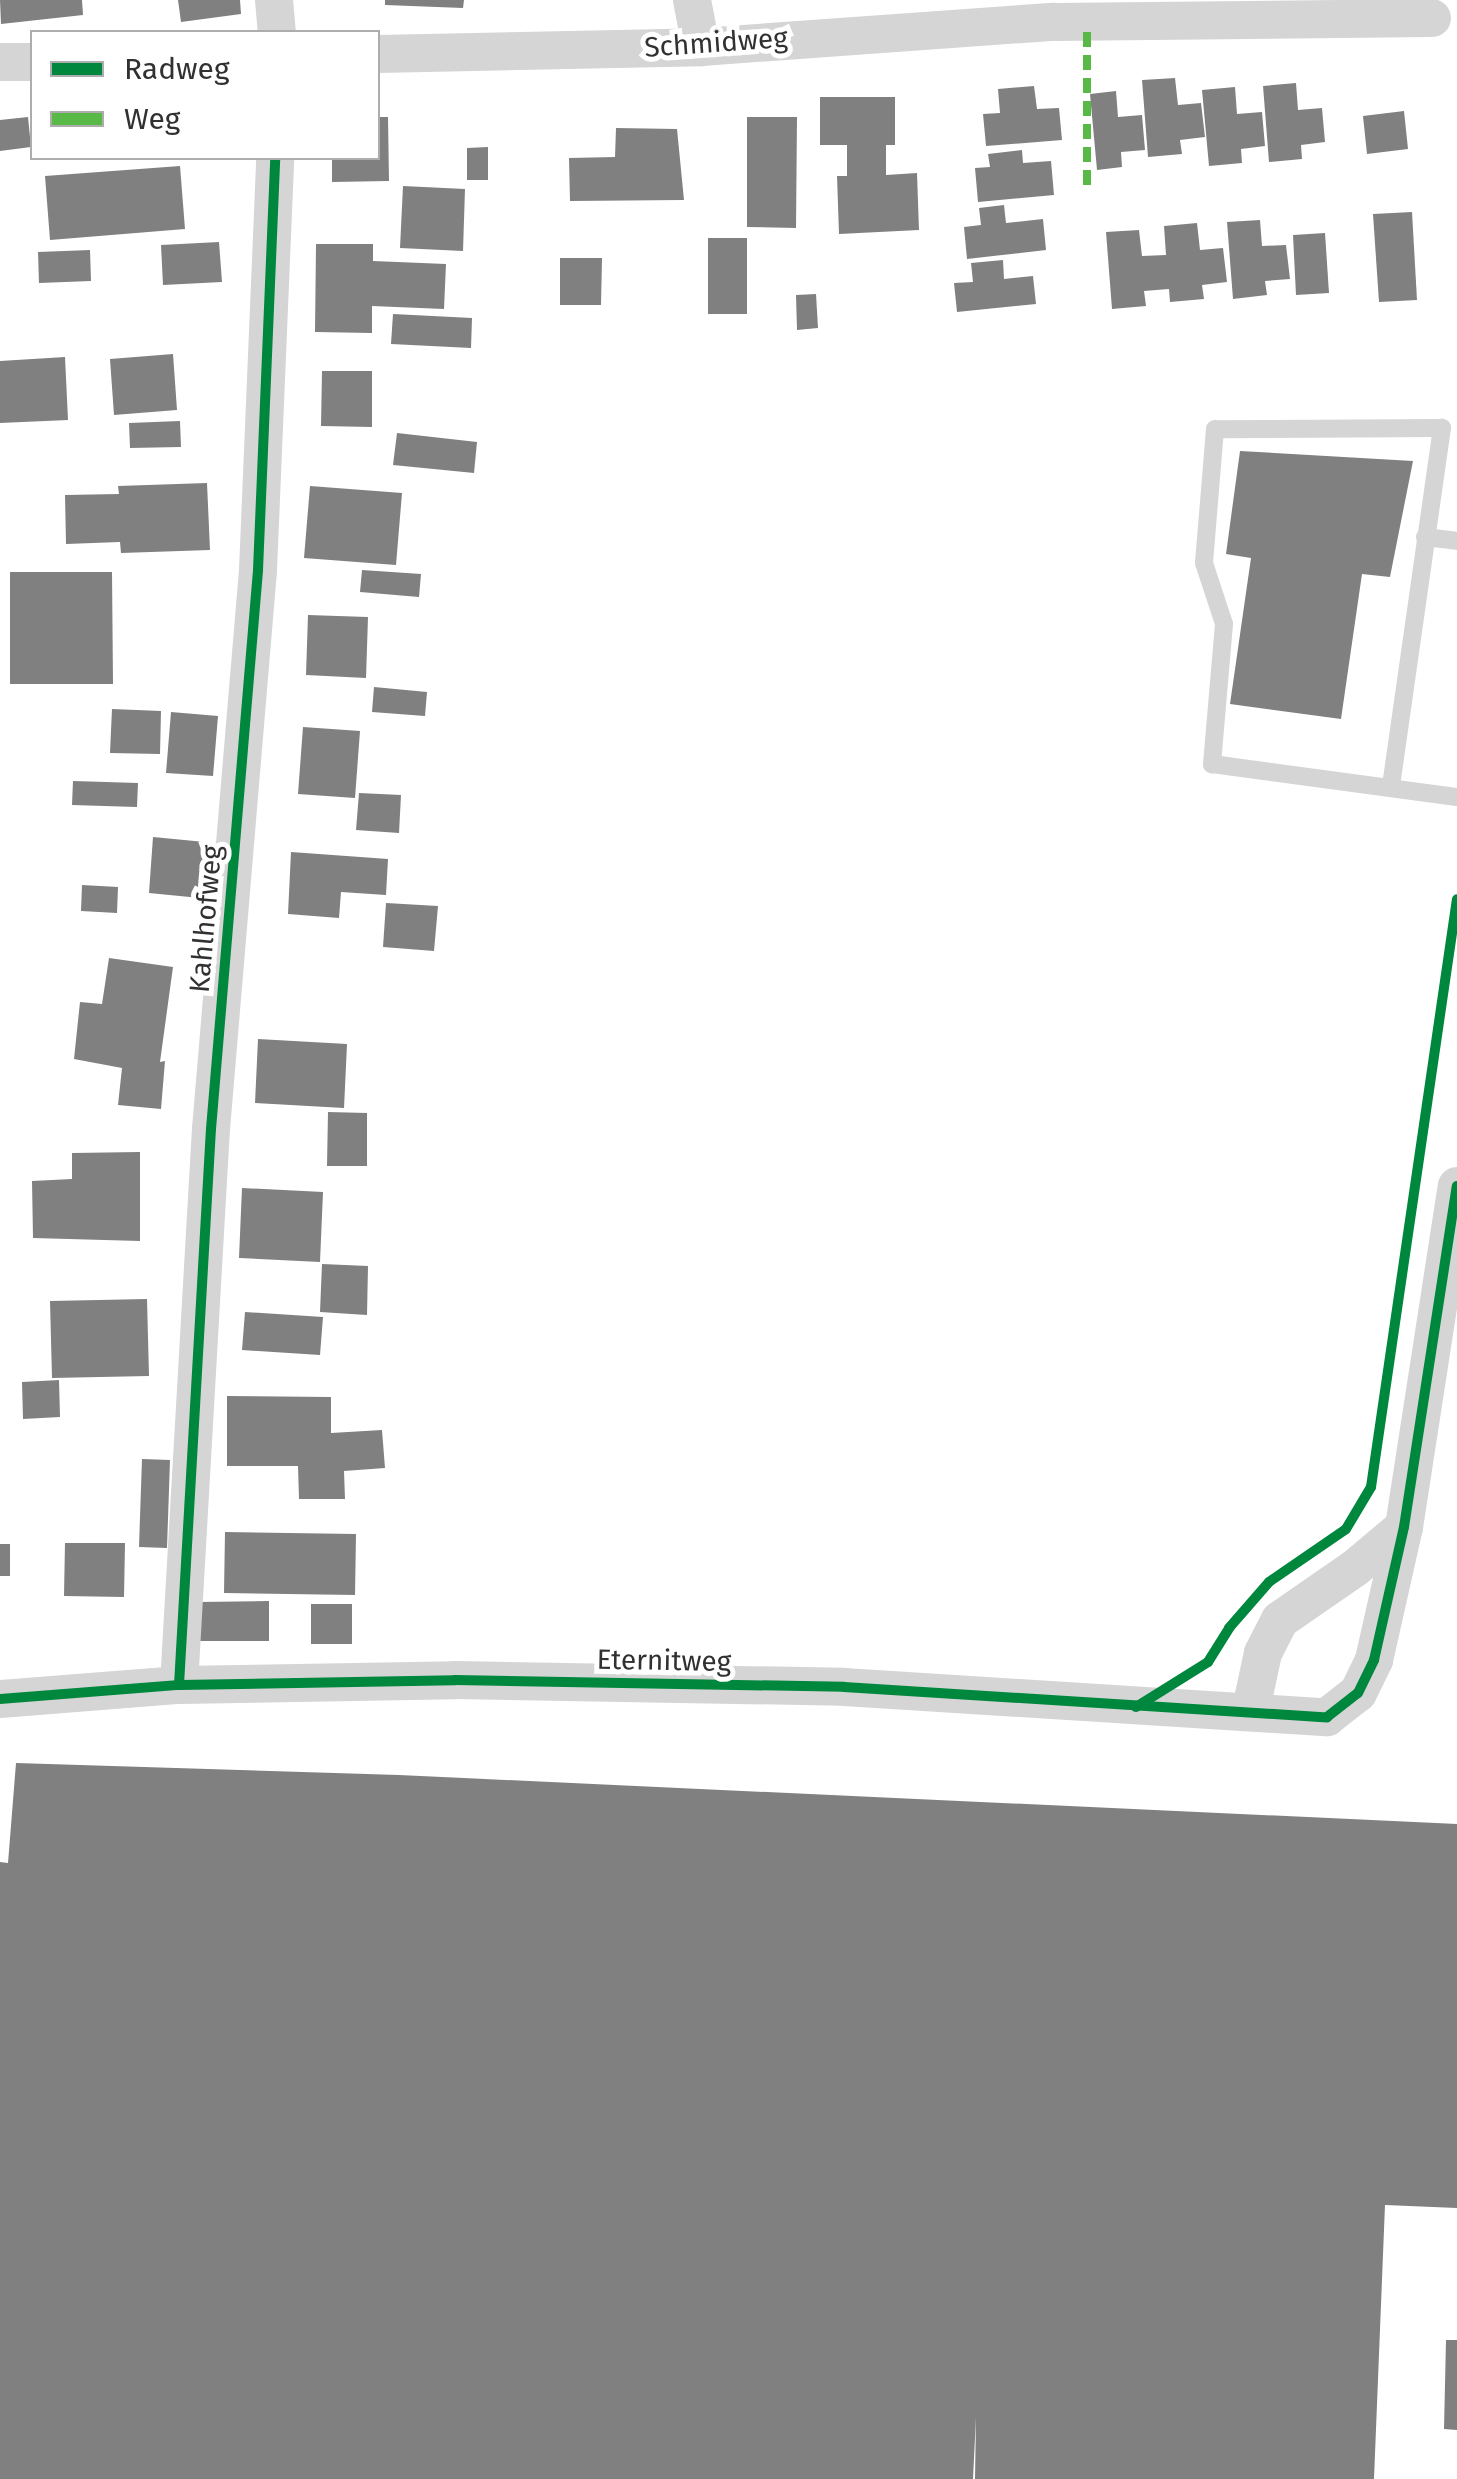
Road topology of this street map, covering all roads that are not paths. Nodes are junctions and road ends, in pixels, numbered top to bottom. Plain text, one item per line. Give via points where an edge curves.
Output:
1 (274, 0) edge
2 (692, 0) edge
3 (1052, 11) edge
4 (1432, 18) dead end
5 (278, 30) edge
6 (702, 46) junction
7 (380, 54) edge
8 (0, 62) edge
9 (30, 62) edge
10 (276, 160) edge
11 (1426, 537) junction
12 (1457, 541) edge
13 (1391, 786) junction
14 (1457, 797) edge
15 (1457, 1186) edge
16 (1404, 1527) junction
17 (178, 1685) junction
18 (0, 1699) edge
19 (1251, 1709) junction

1 - 5 street
2 - 6 street
3 - 4 street, Schmidweg
3 - 6 street, Schmidweg
6 - 7 street, Schmidweg
8 - 9 street
10 - 17 street, Kahlhofweg via 258,570 214,1093
11 - 12 lane
11 - 13 lane
11 - 13 lane via 1442,428 1215,429 1204,564 1224,624 1212,764
13 - 14 lane
15 - 16 street
16 - 19 street via 1280,1620 1263,1653
16 - 19 street, Eternitweg via 1374,1660 1358,1693 1327,1717
17 - 18 street, Eternitweg
17 - 19 street, Eternitweg via 455,1680 825,1686

